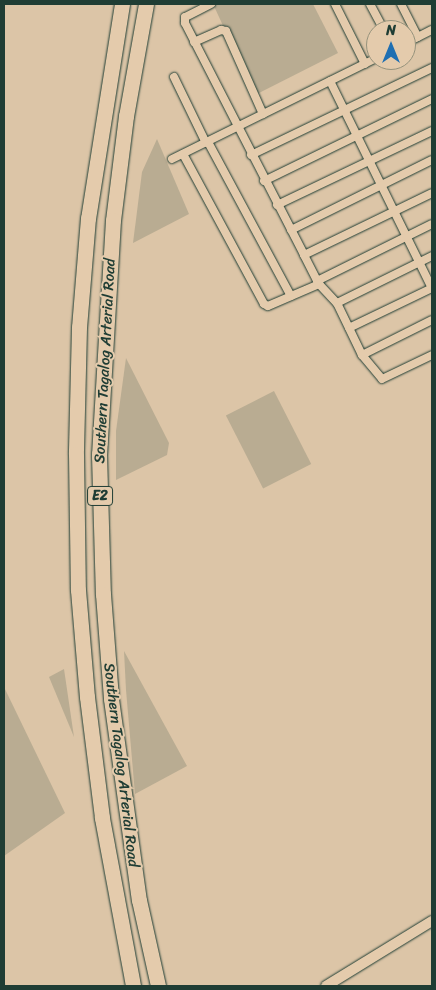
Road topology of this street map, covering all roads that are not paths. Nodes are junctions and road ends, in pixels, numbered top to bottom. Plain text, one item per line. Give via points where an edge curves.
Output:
1 (122, 4) edge
2 (146, 4) edge
3 (211, 4) edge
4 (335, 4) edge
5 (370, 4) edge
6 (401, 4) edge
7 (379, 20) edge
8 (432, 30) edge
9 (418, 37) joint
10 (194, 42) junction
11 (365, 64) joint
12 (432, 68) edge
13 (174, 76) dead end
14 (330, 81) junction
15 (432, 99) edge
16 (344, 110) junction
17 (263, 114) junction
18 (236, 128) junction
19 (432, 130) edge
20 (357, 136) junction
21 (207, 142) junction
22 (183, 154) junction
23 (251, 156) junction
24 (172, 159) dead end
25 (370, 160) junction
26 (432, 160) edge
27 (264, 181) junction
28 (382, 185) junction
29 (432, 193) edge
30 (277, 205) junction
31 (394, 211) junction
32 (432, 224) edge
33 (291, 230) junction
34 (407, 236) junction
35 (304, 255) junction
36 (432, 256) edge
37 (420, 262) junction
38 (318, 282) junction
39 (290, 296) junction
40 (337, 303) junction
41 (432, 320) edge
42 (350, 328) junction
43 (362, 354) junction
44 (432, 355) edge
45 (432, 921) edge
46 (133, 986) edge
47 (158, 986) edge
48 (326, 986) edge

1 - 46 highway, Southern Tagalog Arterial Road / E2 via 88,218 79,327 76,454 78,590 87,697 102,818
2 - 47 highway, Southern Tagalog Arterial Road / E2 via 126,116 113,220 99,454 103,594 111,699 139,900
3 - 10 street via 185,17
4 - 11 street
5 - 7 street
6 - 9 street
8 - 9 street
10 - 17 street via 221,30 226,32
10 - 18 street
11 - 14 street
12 - 16 street
13 - 21 street
14 - 16 street
14 - 17 street
15 - 20 street
16 - 20 street
16 - 23 street
17 - 18 street
18 - 21 street
18 - 23 street
19 - 25 street
20 - 25 street
20 - 27 street
21 - 22 street
21 - 39 street
22 - 24 street
22 - 39 street via 264,304 268,306
23 - 27 street
25 - 28 street
25 - 30 street
26 - 28 street
27 - 30 street
28 - 31 street
28 - 33 street
29 - 31 street
30 - 33 street
31 - 34 street
31 - 35 street
32 - 34 street
33 - 35 street
34 - 37 street
34 - 38 street
35 - 38 street
36 - 37 street
37 - 40 street
37 - 42 street via 432,288
38 - 39 street
38 - 40 street
40 - 42 street
41 - 43 street
42 - 43 street
43 - 44 street via 382,379
45 - 48 street

